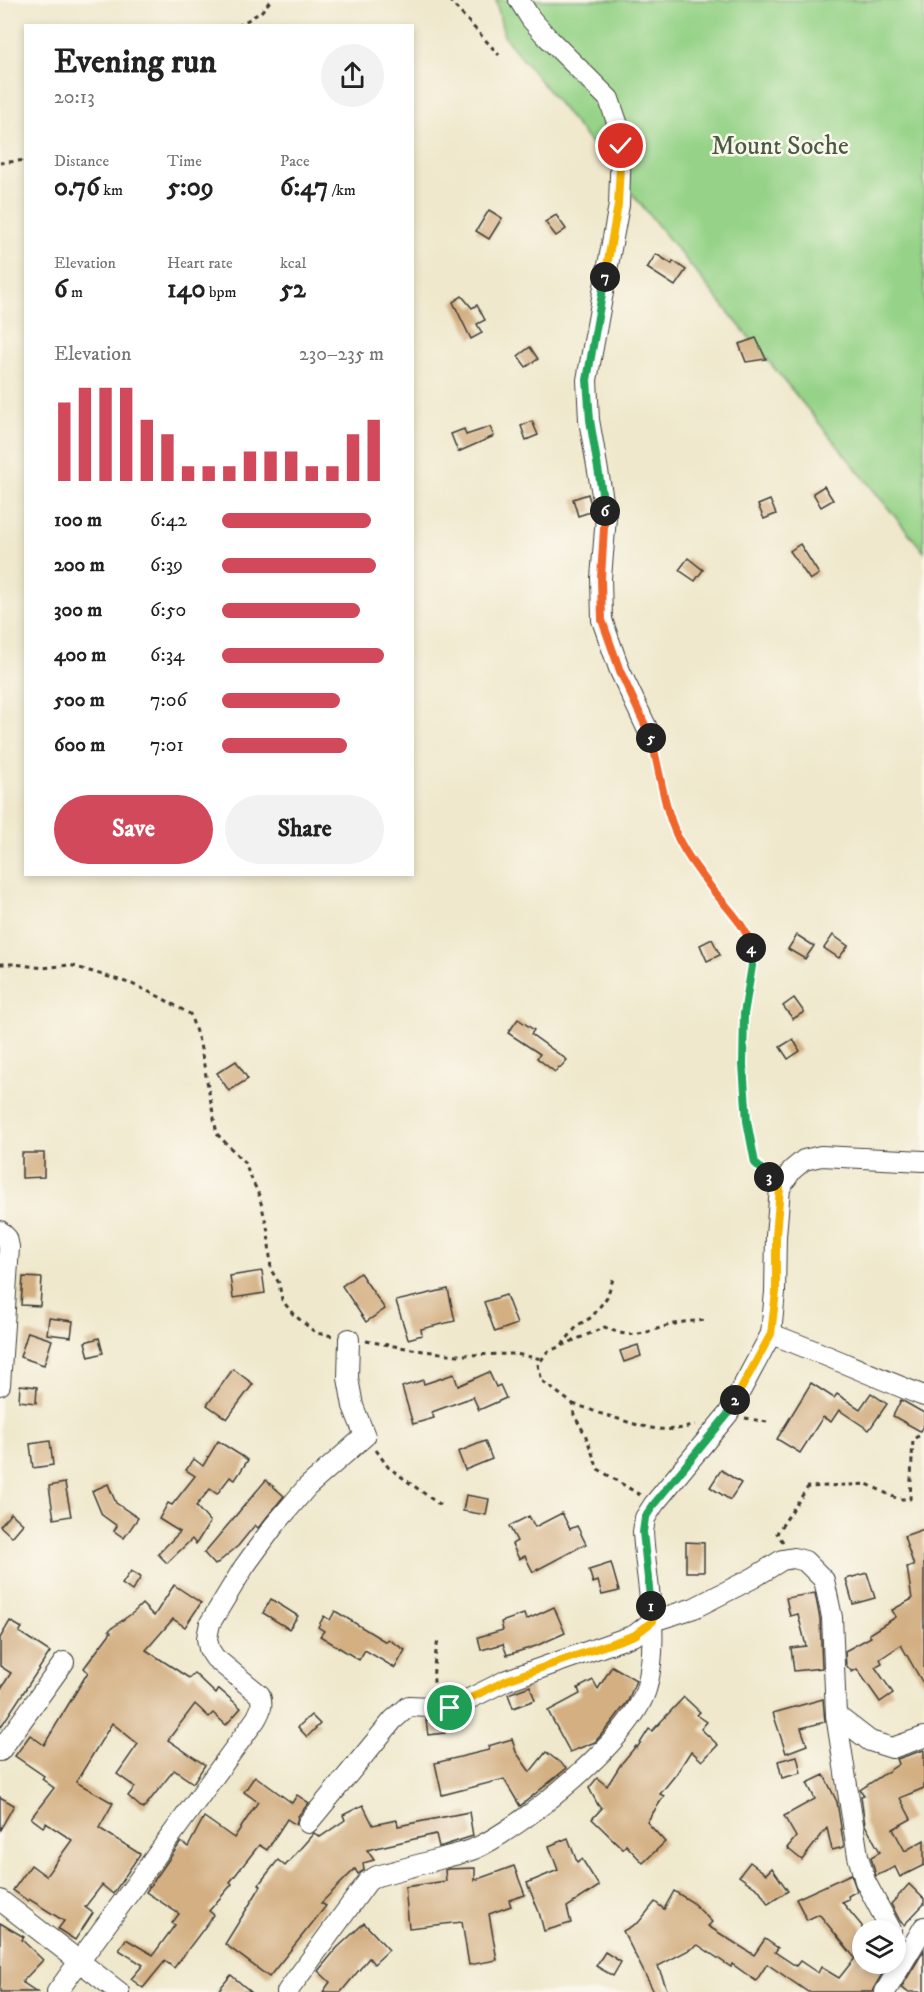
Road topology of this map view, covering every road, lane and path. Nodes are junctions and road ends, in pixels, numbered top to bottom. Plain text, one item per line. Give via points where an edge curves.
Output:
1 (271, 0) edge
2 (448, 0) edge
3 (519, 0) edge
4 (241, 24) edge
5 (500, 55) dead end
6 (24, 160) edge
7 (0, 163) edge
8 (652, 738) joint
9 (0, 964) edge
10 (924, 1161) edge
11 (780, 1188) junction
12 (0, 1231) edge
13 (613, 1279) dead end
14 (708, 1320) dead end
15 (771, 1334) junction
16 (349, 1339) junction
17 (561, 1346) junction
18 (542, 1359) junction
19 (0, 1385) edge
20 (924, 1396) edge
21 (573, 1404) junction
22 (728, 1414) junction
23 (924, 1433) edge
24 (365, 1436) junction
25 (654, 1504) junction
26 (440, 1505) dead end
27 (794, 1558) junction
28 (653, 1621) junction
29 (438, 1640) dead end
30 (64, 1662) dead end
31 (450, 1708) junction
32 (836, 1715) junction
33 (924, 1737) edge
34 (0, 1751) edge
35 (308, 1823) dead end
36 (0, 1900) edge
37 (886, 1920) edge
38 (924, 1927) edge
39 (906, 1955) edge
40 (81, 1961) junction
41 (895, 1974) edge
42 (57, 1992) edge
43 (119, 1992) edge
44 (287, 1992) edge
45 (885, 1992) edge

1 - 4 path via 261,12
2 - 5 path
3 - 8 street via 547,37 609,99 619,128 618,205 587,380 606,517 602,620 620,671
6 - 7 path
8 - 11 path via 670,817 683,847 751,943 752,966 744,1014 747,1121 755,1163
9 - 16 path via 43,968 70,965 132,984 190,1014 204,1062 217,1134 244,1162 259,1195 268,1231 271,1270 279,1283 282,1300 316,1333
10 - 11 street via 821,1156 804,1160
11 - 15 street
12 - 19 street via 9,1247
13 - 17 path via 607,1297 592,1317 578,1325
14 - 17 path via 681,1322 639,1335 619,1334 605,1327
15 - 20 street
15 - 22 street
16 - 18 path via 458,1355 515,1354
16 - 24 street via 348,1378 353,1406
17 - 18 path
18 - 21 path via 538,1365 542,1381
21 - 22 path via 657,1430 682,1429
21 - 25 path via 574,1415 598,1469
22 - 25 street
23 - 27 path via 913,1439 910,1499 898,1499 867,1484 808,1487 777,1533
24 - 26 path via 388,1467
24 - 40 street via 308,1487 273,1527 210,1623 209,1649 260,1695 261,1710
25 - 28 street via 645,1518 643,1532
27 - 28 street via 782,1560 694,1608
27 - 32 street via 805,1561 824,1580 832,1617
28 - 31 street via 635,1635 507,1680
28 - 44 street via 653,1656 647,1687 636,1713 611,1742 540,1808 473,1849 368,1881
29 - 31 path via 434,1686
30 - 34 street
31 - 35 street via 409,1706
32 - 33 street via 870,1741 892,1748
32 - 37 street via 858,1856 865,1881
36 - 40 street
38 - 39 street
40 - 42 street
40 - 43 street
41 - 45 street

